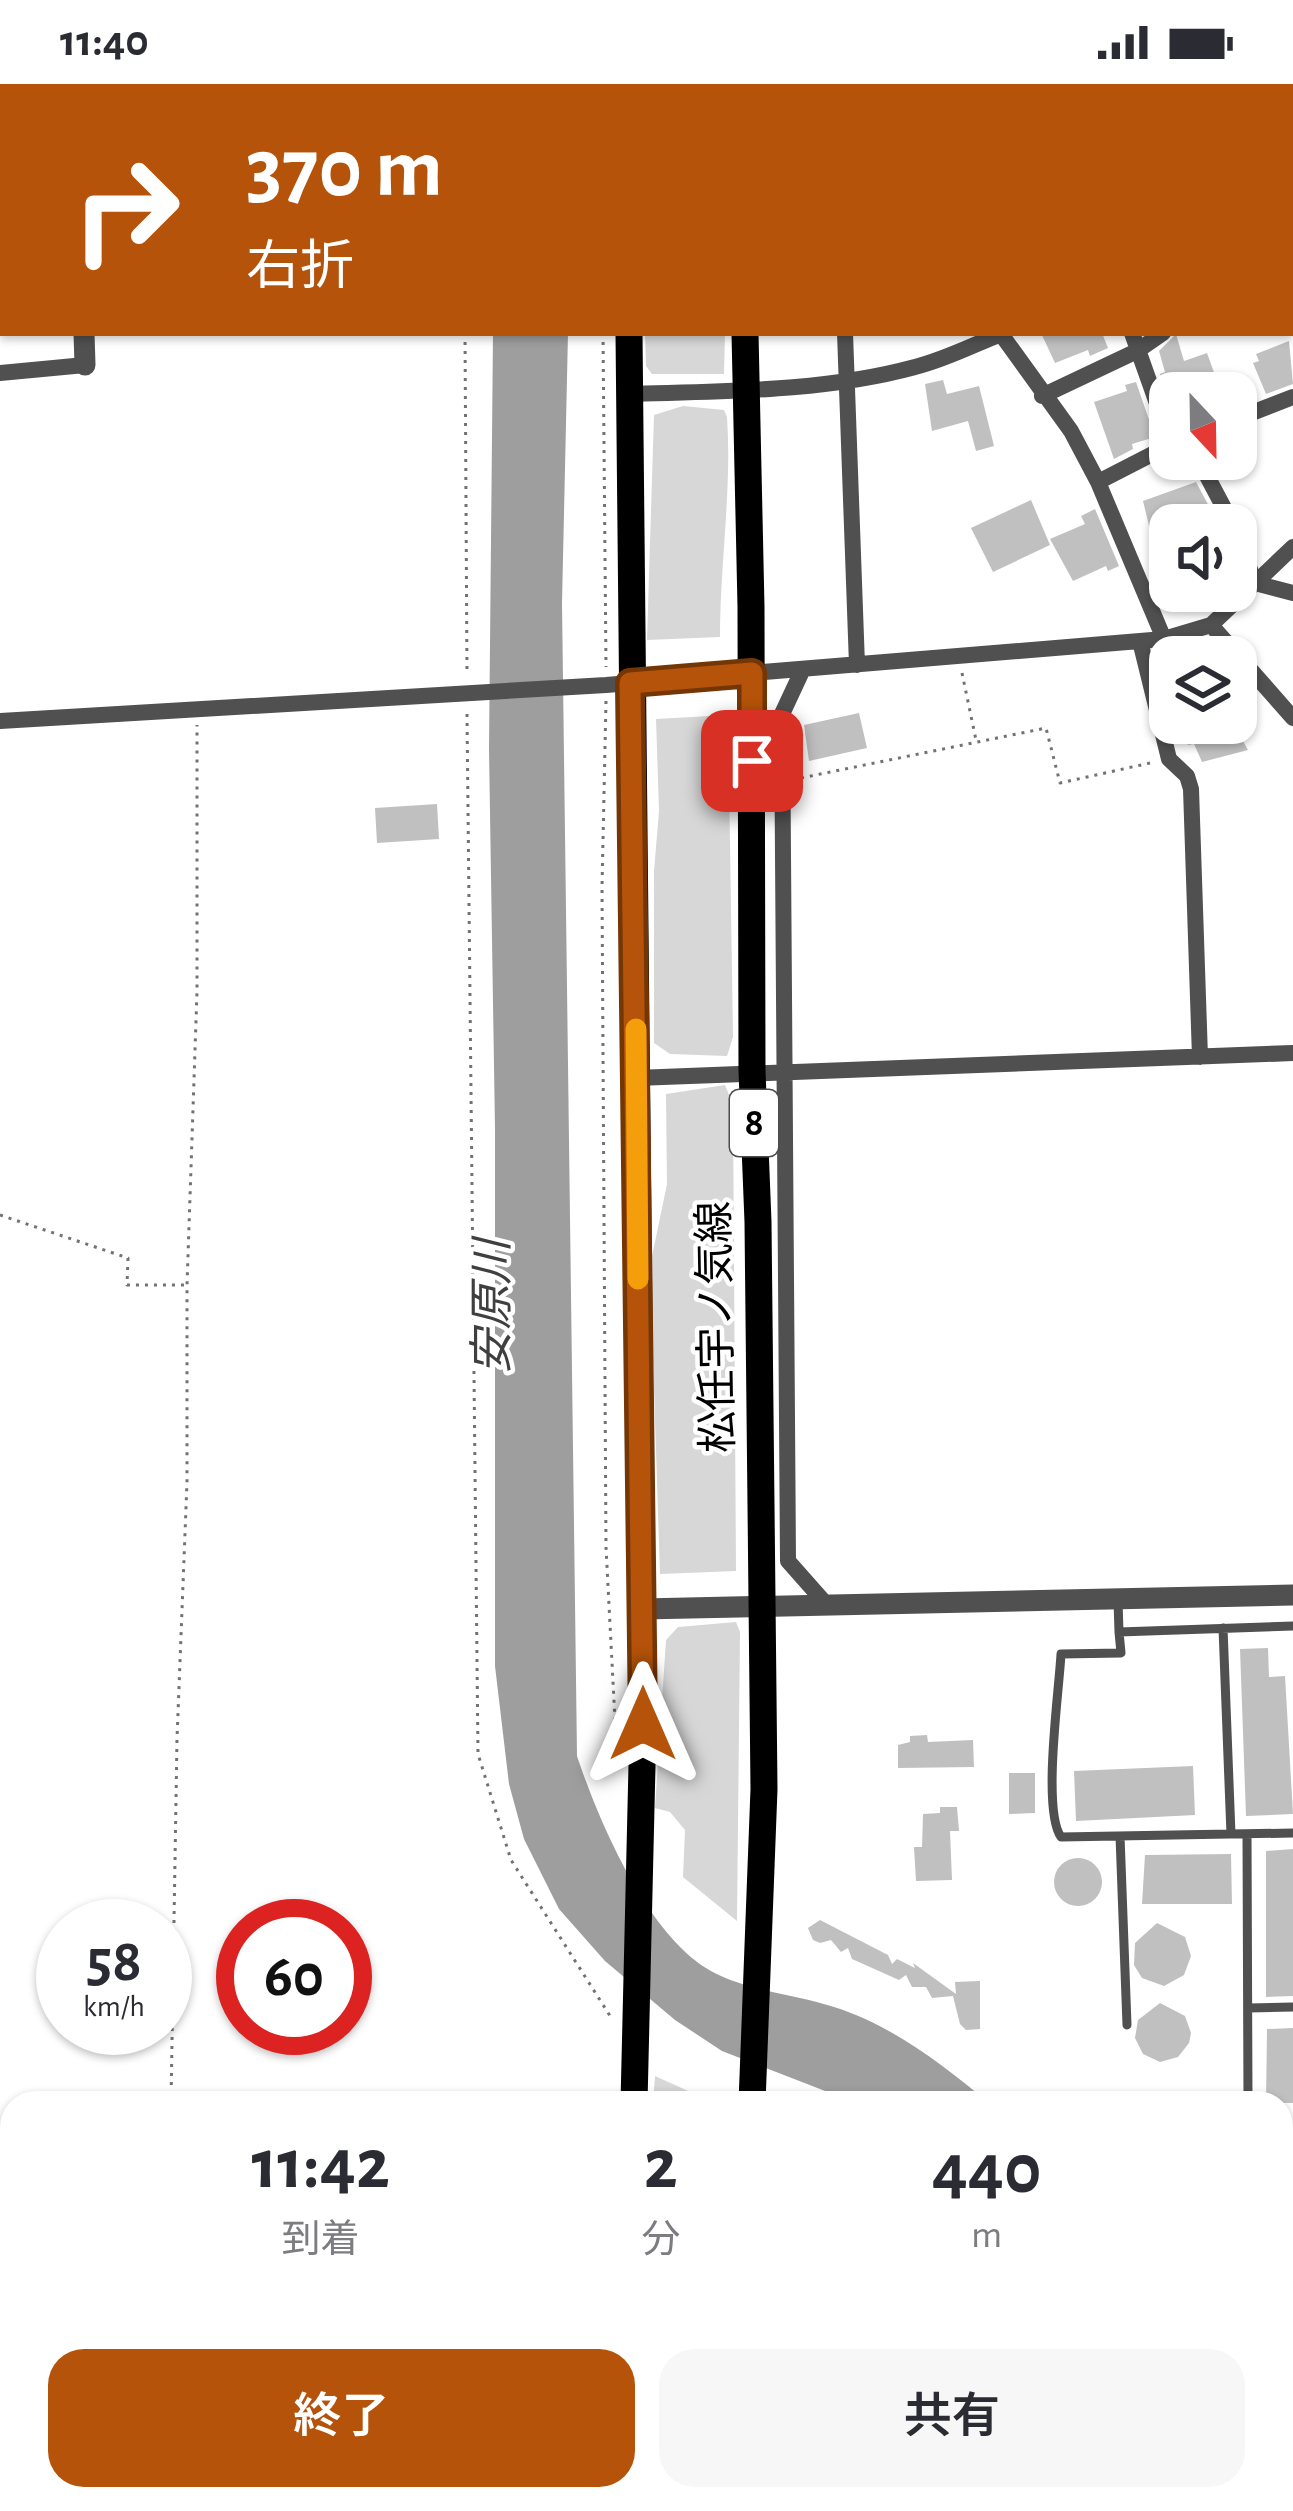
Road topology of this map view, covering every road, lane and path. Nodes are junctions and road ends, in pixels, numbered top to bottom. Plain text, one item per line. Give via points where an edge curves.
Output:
1 (84, 336) edge
2 (465, 336) edge
3 (603, 336) edge
4 (629, 336) edge
5 (745, 336) edge
6 (845, 336) edge
7 (994, 336) edge
8 (1003, 336) edge
9 (1134, 342) edge
10 (85, 365) joint
11 (0, 374) edge
12 (846, 381) junction
13 (1149, 384) edge
14 (746, 391) junction
15 (629, 394) junction
16 (1042, 396) junction
17 (1293, 397) edge
18 (1257, 411) edge
19 (1149, 454) edge
20 (1098, 482) junction
21 (1293, 547) edge
22 (1257, 581) edge
23 (1257, 584) edge
24 (1293, 593) edge
25 (1225, 612) edge
26 (1211, 625) junction
27 (1162, 636) edge
28 (1173, 636) edge
29 (1149, 640) edge
30 (1141, 641) junction
31 (958, 656) junction
32 (856, 665) junction
33 (803, 669) junction
34 (752, 673) junction
35 (467, 675) dead end
36 (618, 684) junction
37 (467, 699) dead end
38 (198, 710) junction
39 (1293, 718) edge
40 (0, 721) edge
41 (977, 742) junction
42 (1169, 759) junction
43 (782, 782) junction
44 (1293, 1053) edge
45 (1200, 1057) junction
46 (785, 1070) junction
47 (752, 1071) junction
48 (636, 1078) junction
49 (0, 1215) edge
50 (187, 1285) junction
51 (1293, 1595) edge
52 (1118, 1598) junction
53 (826, 1604) junction
54 (762, 1605) junction
55 (642, 1609) junction
56 (1293, 1625) edge
57 (1223, 1628) junction
58 (1119, 1632) junction
59 (622, 1774) dead end
60 (1293, 1833) edge
61 (1231, 1834) junction
62 (1247, 1834) junction
63 (1120, 1836) junction
64 (1293, 2007) edge
65 (1248, 2008) junction
66 (611, 2017) dead end
67 (1126, 2025) dead end
68 (171, 2091) edge
69 (634, 2091) edge
70 (752, 2091) edge
71 (1248, 2091) edge

1 - 10 street
2 - 35 path
3 - 36 path
4 - 15 main road, 松任宇ノ気線
5 - 14 main road, 松任宇ノ気線 / 8
6 - 12 street
7 - 12 street via 917,367
8 - 16 street
9 - 13 street
9 - 16 street
10 - 11 street
12 - 14 street
12 - 32 street
14 - 15 street
14 - 34 main road, 松任宇ノ気線 / 8
15 - 36 main road, 松任宇ノ気線
16 - 20 street via 1072,431
17 - 18 street
19 - 20 street
20 - 27 street
21 - 22 street
23 - 24 street
25 - 26 street
26 - 28 street
26 - 39 street
29 - 30 street
30 - 31 street
30 - 42 street
31 - 32 street
31 - 41 path
32 - 33 street
33 - 34 street
33 - 43 street via 782,714
34 - 36 street
34 - 47 main road, 松任宇ノ気線 / 8
36 - 38 street
36 - 48 main road, 松任宇ノ気線
36 - 59 path via 602,887 606,1547
37 - 66 path via 478,1754 511,1860
38 - 40 street
38 - 50 path
41 - 42 path via 1046,728 1060,783
41 - 43 path
42 - 45 street via 1191,789
43 - 46 street
44 - 45 street
45 - 46 street
46 - 47 street
46 - 53 street via 788,1561
47 - 48 street
47 - 54 main road, 松任宇ノ気線 / 8
48 - 55 main road, 松任宇ノ気線
49 - 50 path via 128,1258 127,1286
50 - 68 path
51 - 52 street
52 - 53 street
52 - 58 lane
53 - 54 street
54 - 55 street
54 - 70 main road, 松任宇ノ気線 / 8
55 - 69 main road, 松任宇ノ気線
56 - 57 lane
57 - 58 lane
57 - 61 lane
58 - 63 lane via 1121,1653 1061,1654 1052,1778 1061,1837
60 - 62 lane
61 - 62 lane
61 - 63 lane
62 - 65 lane
63 - 67 lane
64 - 65 lane
65 - 71 lane

